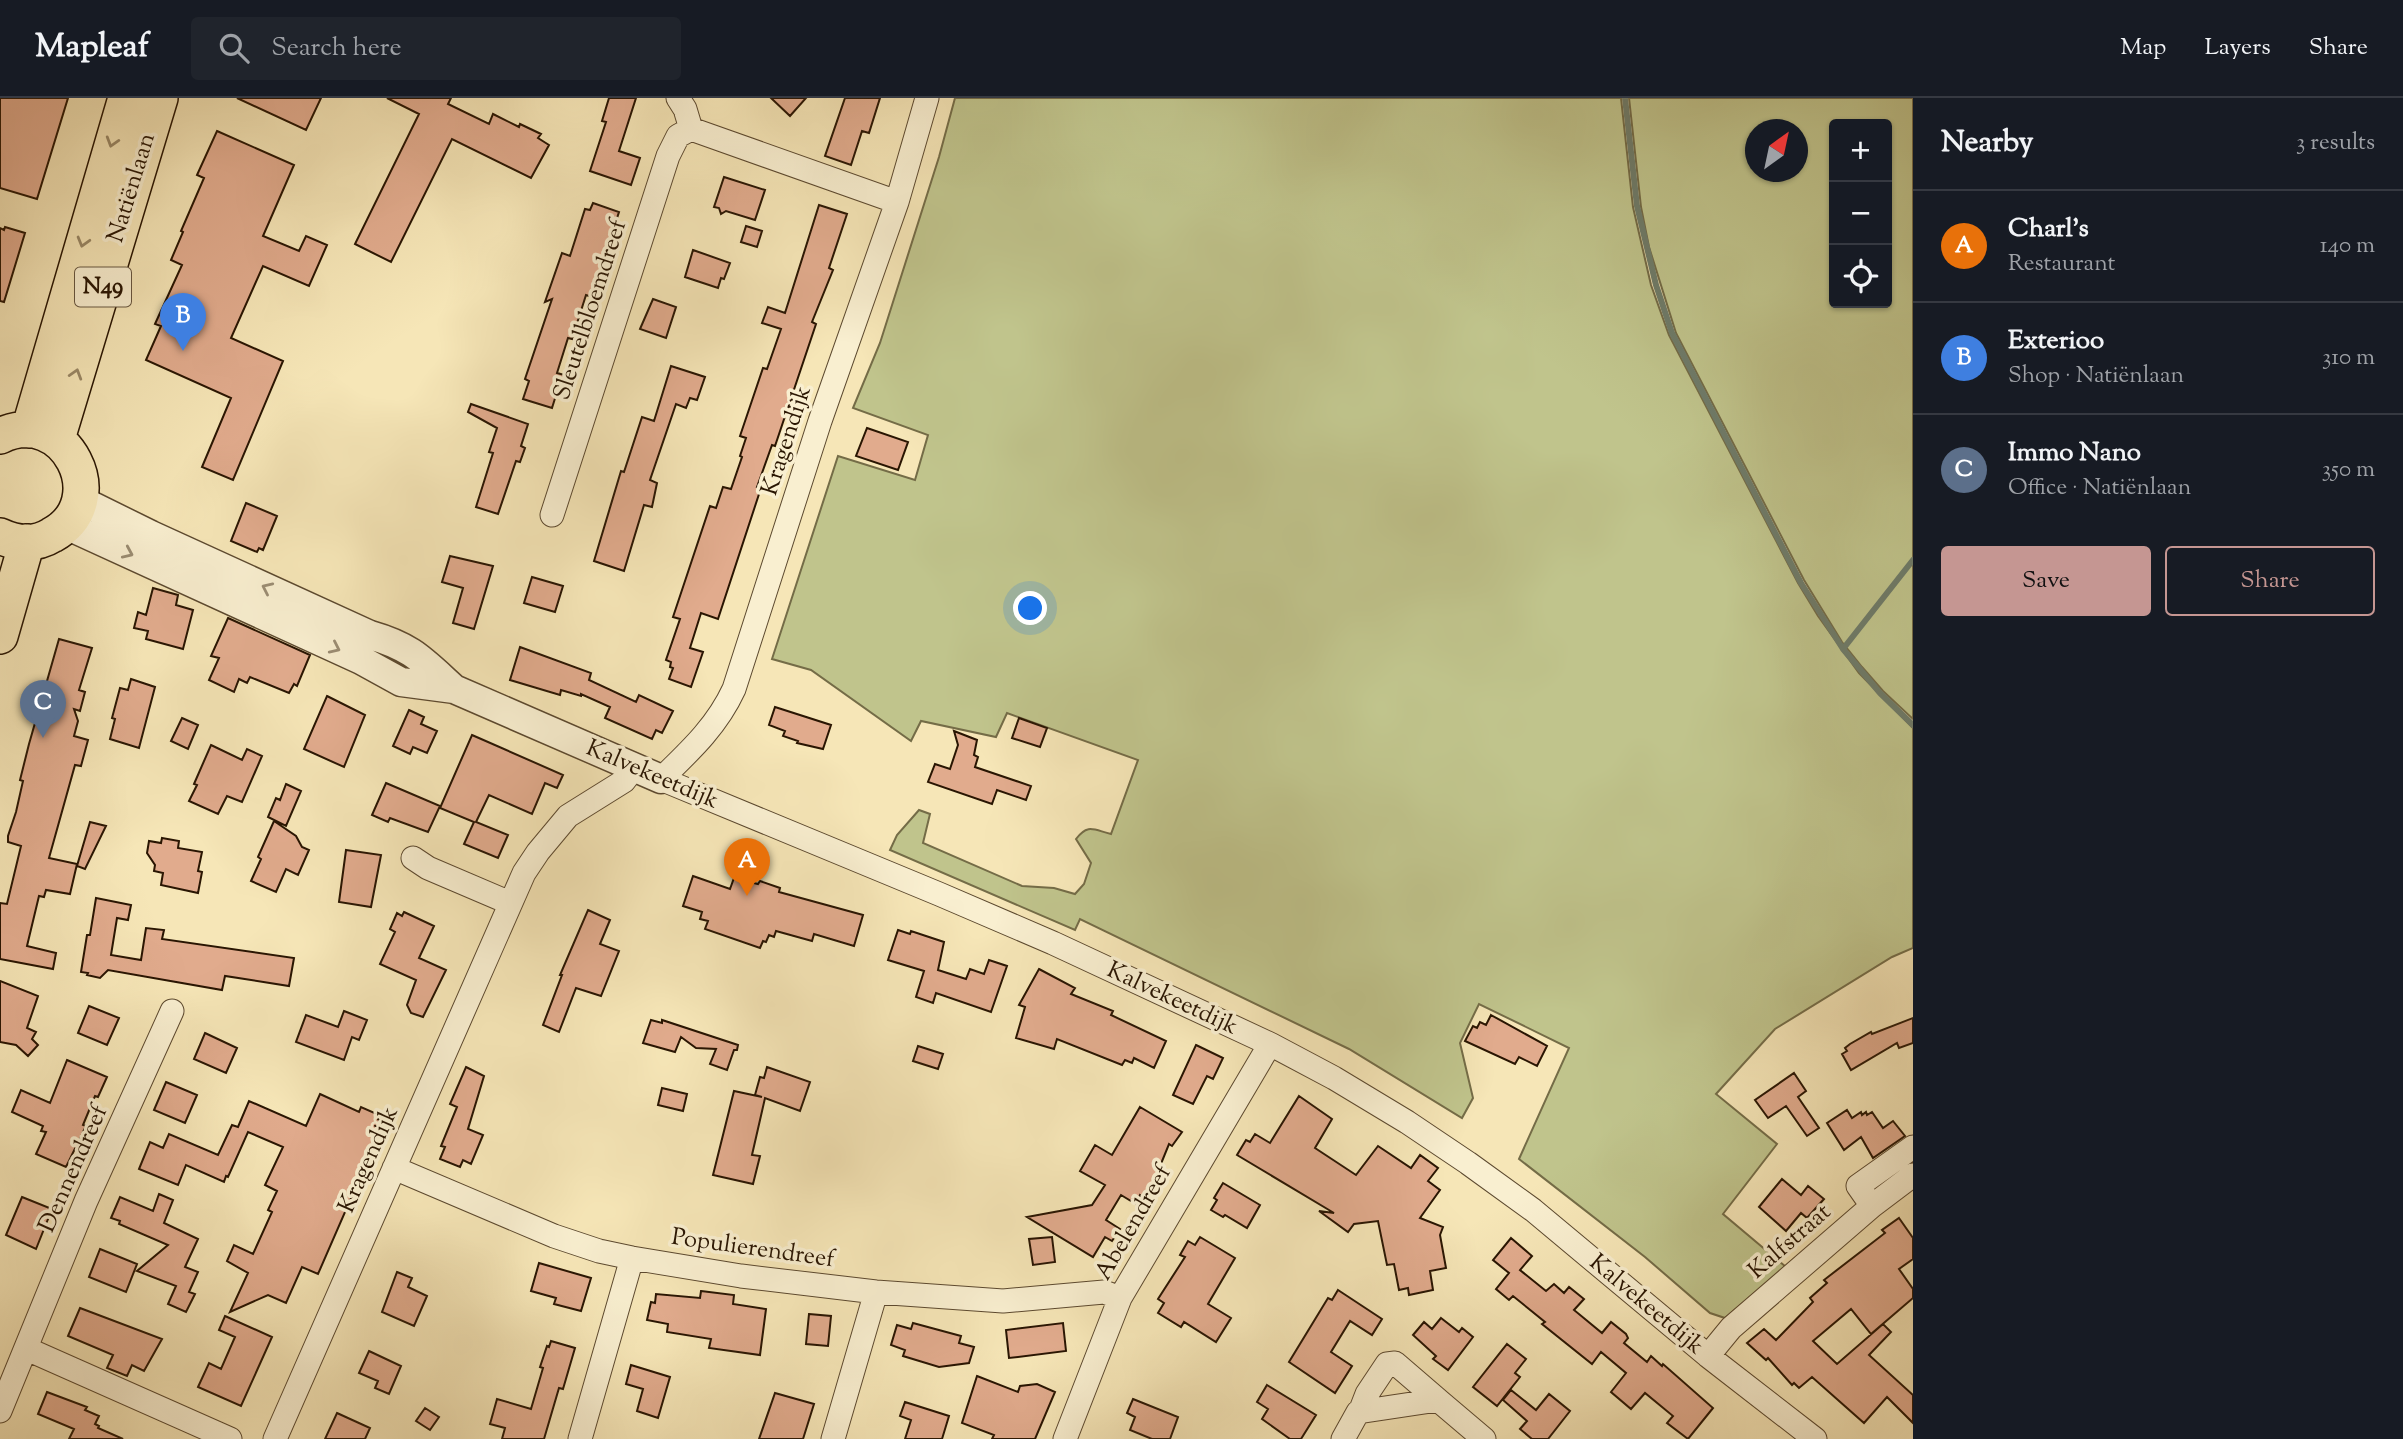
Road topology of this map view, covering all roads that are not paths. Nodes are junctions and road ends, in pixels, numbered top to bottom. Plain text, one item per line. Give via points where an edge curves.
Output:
1 (125, 98) edge
2 (160, 98) edge
3 (678, 98) edge
4 (927, 98) edge
5 (691, 129) junction
6 (897, 202) junction
7 (29, 435) edge
8 (73, 512) junction
9 (552, 515) dead end
10 (13, 539) edge
11 (0, 636) edge
12 (634, 768) junction
13 (661, 779) junction
14 (413, 858) dead end
15 (510, 903) junction
16 (172, 1011) dead end
17 (1270, 1044) junction
18 (1913, 1147) edge
19 (394, 1168) junction
20 (1913, 1175) edge
21 (1872, 1206) junction
22 (632, 1258) junction
23 (876, 1292) junction
24 (1120, 1298) junction
25 (27, 1349) junction
26 (1707, 1356) junction
27 (1438, 1400) junction
28 (0, 1411) edge
29 (1360, 1412) junction
30 (230, 1439) edge
31 (275, 1439) edge
32 (580, 1439) edge
33 (833, 1439) edge
34 (1065, 1439) edge
35 (1343, 1439) edge
36 (1484, 1439) edge
37 (1815, 1439) edge

1 -> 7 main road, Natiënlaan / N49
7 -> 2 main road, Natiënlaan / N49
3 - 5 street
4 - 6 street, Kragendijk
5 - 6 street
5 - 9 street, Sleutelbloemdreef via 678,136 668,156
6 - 13 street, Kragendijk via 820,421 734,689 711,729
7 - 8 main road via 75,460 80,472
8 - 10 main road via 48,538
8 - 12 street, Kalvekeetdijk via 151,535 403,646 454,689
10 - 11 main road
12 - 13 street, Kalvekeetdijk
12 - 15 street, Kragendijk via 624,781 568,816 538,852
13 - 17 street, Kalvekeetdijk via 990,915
14 - 15 street
15 - 19 street, Kragendijk
16 - 25 street, Dennendreef via 86,1201
17 - 24 street, Abelendreef
17 - 26 street, Kalvekeetdijk via 1335,1078 1468,1163 1532,1210
18 - 21 street via 1858,1186
19 - 22 street, Populierendreef via 554,1236
19 - 31 street, Kragendijk
20 - 21 street, Kalfstraat
21 - 26 street, Kalfstraat via 1731,1328
22 - 23 street, Populierendreef
22 - 32 street
23 - 24 street, Populierendreef via 1003,1301 1104,1292
23 - 33 street
24 - 34 street, Abelendreef
25 - 28 street, Dennendreef
25 - 30 street
26 - 37 street, Kalvekeetdijk
27 - 29 street
27 - 29 street via 1395,1363 1387,1364
27 - 36 street
29 - 35 street

